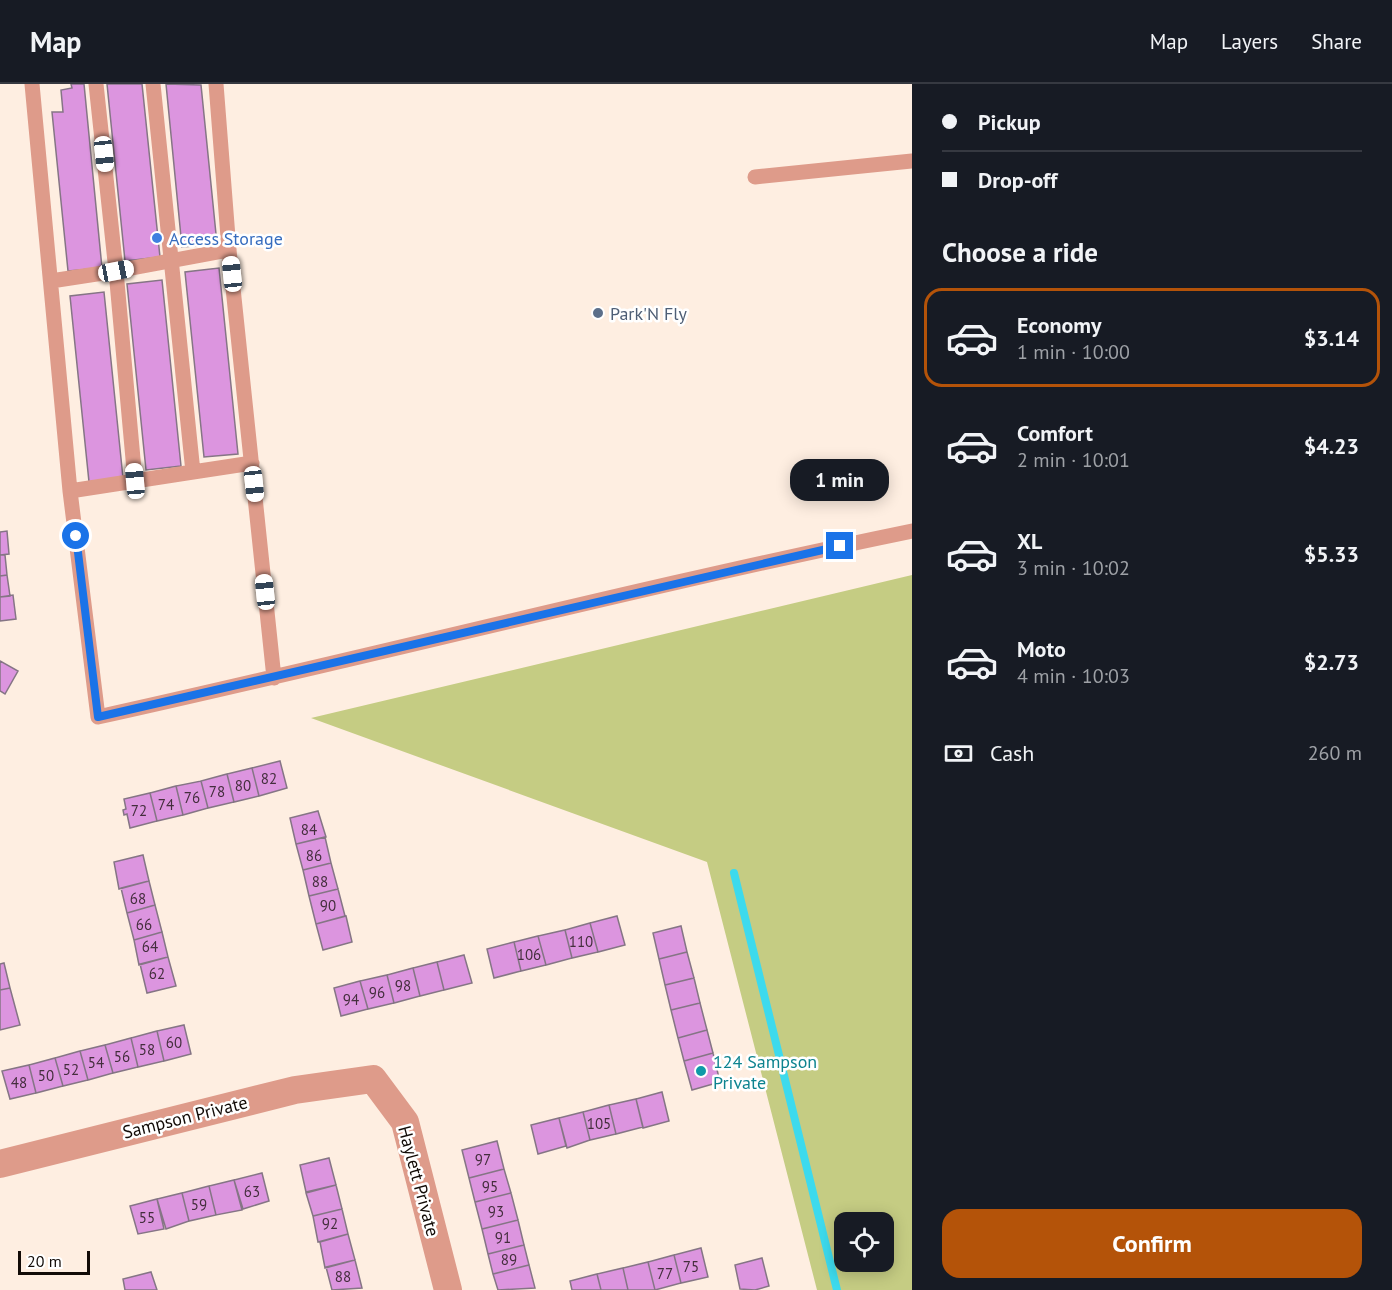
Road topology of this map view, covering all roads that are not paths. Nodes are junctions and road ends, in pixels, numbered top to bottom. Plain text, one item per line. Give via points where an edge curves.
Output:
1 (32, 84) edge
2 (96, 84) edge
3 (153, 84) edge
4 (216, 84) edge
5 (912, 160) edge
6 (755, 177) dead end
7 (229, 250) junction
8 (173, 261) junction
9 (116, 271) junction
10 (51, 281) junction
11 (252, 462) junction
12 (193, 472) junction
13 (135, 481) junction
14 (70, 491) junction
15 (912, 531) edge
16 (274, 678) junction
17 (372, 1079) joint
18 (0, 1164) edge
19 (448, 1290) edge

1 - 10 lane
2 - 9 lane
3 - 8 lane
4 - 7 lane
5 - 6 lane
7 - 8 lane
7 - 11 lane
8 - 9 lane
8 - 12 lane
9 - 10 lane
9 - 13 lane
10 - 14 lane
11 - 12 lane
11 - 16 lane
12 - 13 lane
13 - 14 lane
14 - 16 lane via 98,717
15 - 16 lane via 793,555
17 - 18 street, Sampson Private via 295,1090
17 - 19 street, Haylett Private via 405,1122

